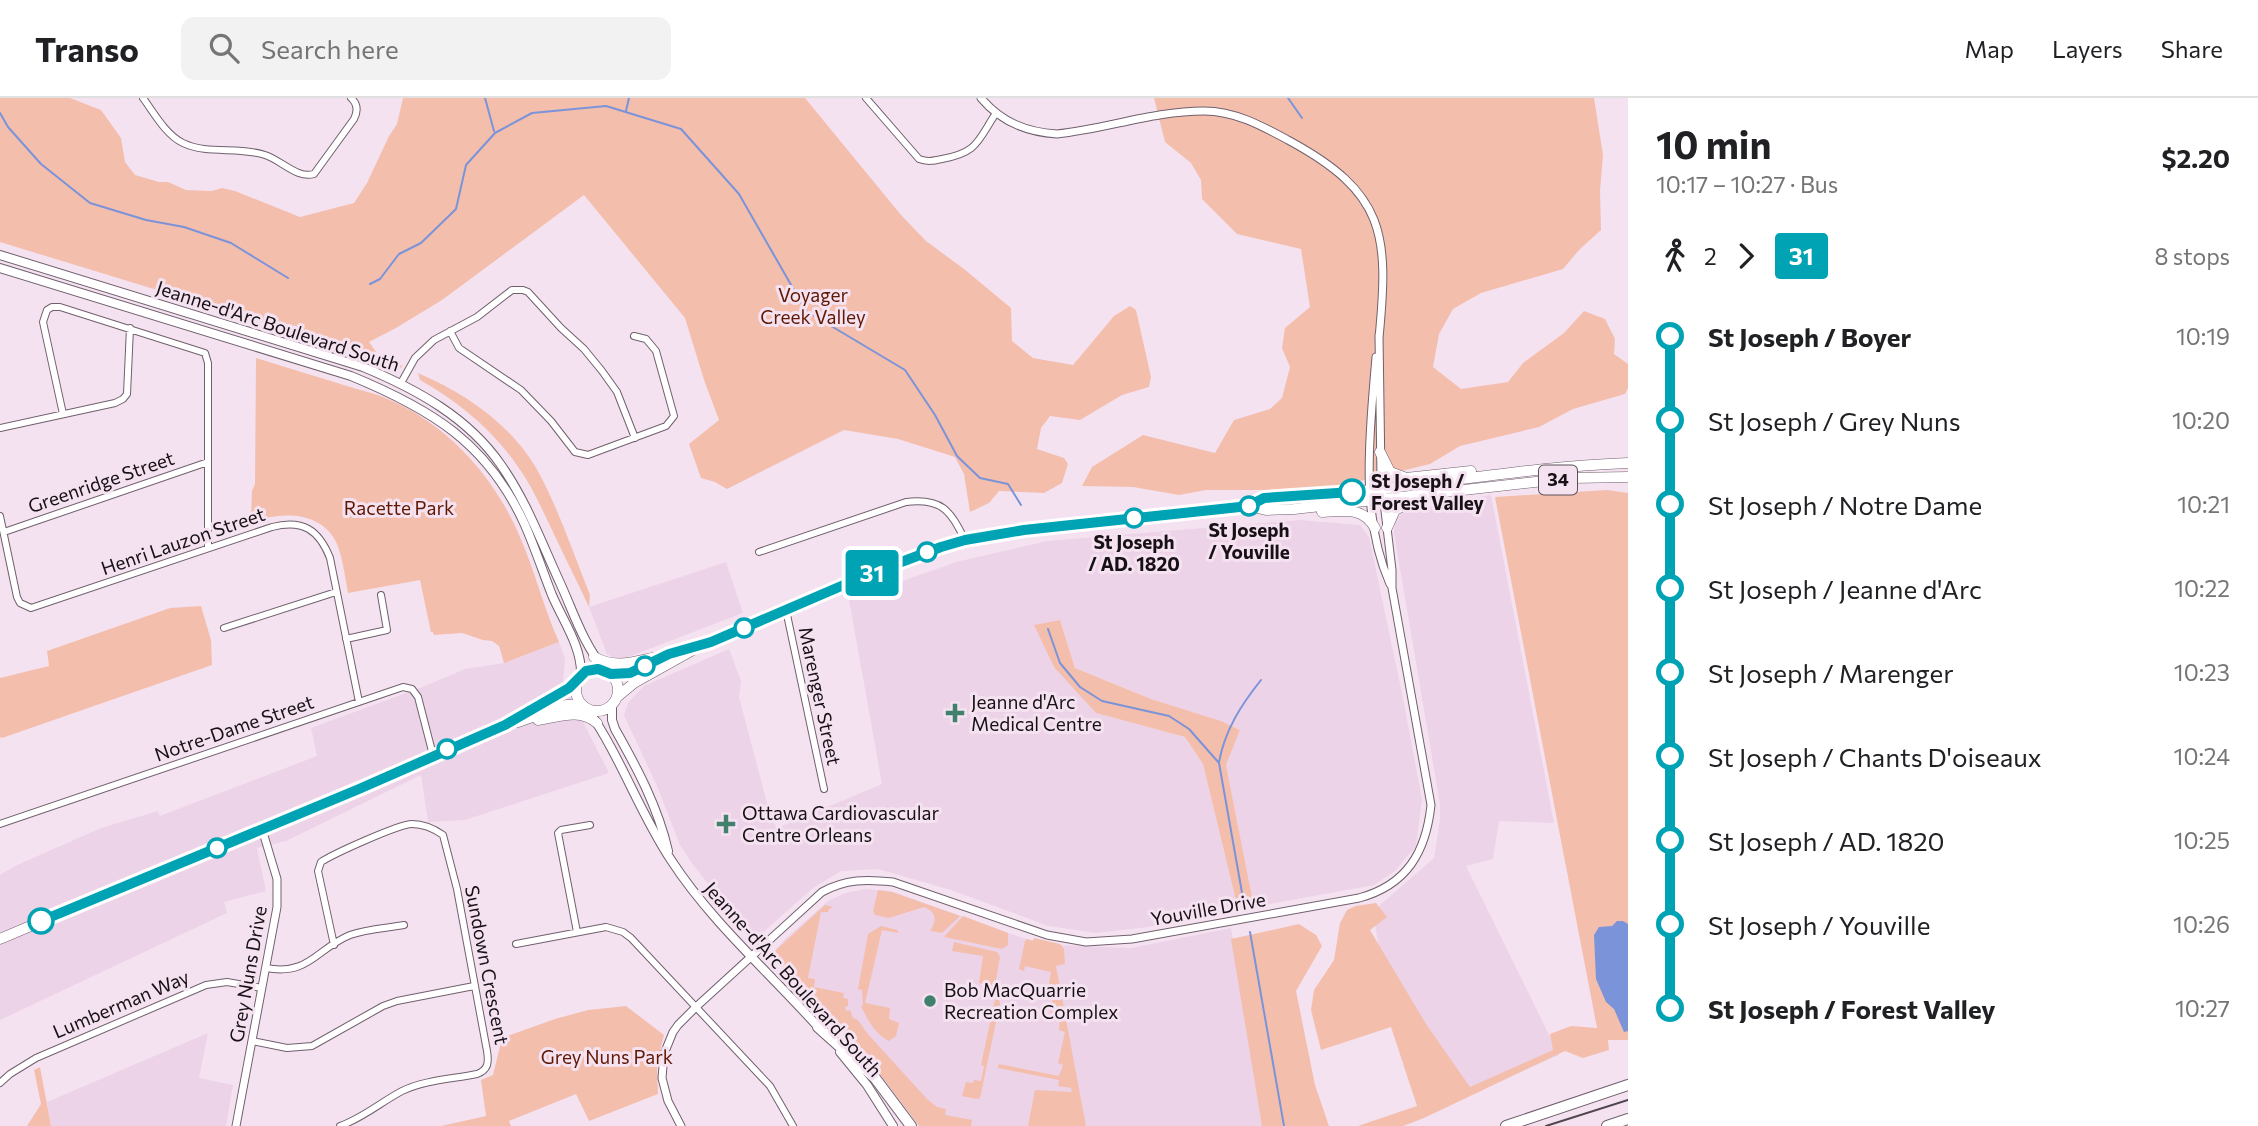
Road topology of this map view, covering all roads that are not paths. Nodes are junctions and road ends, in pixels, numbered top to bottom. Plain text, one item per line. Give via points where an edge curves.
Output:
1 (143, 98) edge
2 (351, 98) edge
3 (866, 98) edge
4 (981, 98) edge
5 (996, 114) junction
6 (0, 255) edge
7 (0, 268) edge
8 (130, 328) junction
9 (450, 331) junction
10 (1379, 335) junction
11 (634, 336) dead end
12 (401, 383) junction
13 (396, 395) junction
14 (63, 414) junction
15 (0, 428) edge
16 (635, 438) junction
17 (1380, 452) junction
18 (208, 462) junction
19 (1628, 463) edge
20 (1586, 465) junction
21 (1628, 477) edge
22 (1382, 494) junction
23 (1430, 494) junction
24 (1370, 496) junction
25 (1249, 506) junction
26 (1294, 509) junction
27 (0, 516) edge
28 (1375, 528) junction
29 (1387, 528) junction
30 (4, 532) junction
31 (965, 540) junction
32 (208, 548) junction
33 (759, 552) dead end
34 (1392, 588) junction
35 (337, 592) junction
36 (381, 595) dead end
37 (786, 610) junction
38 (224, 628) dead end
39 (346, 639) junction
40 (700, 646) junction
41 (669, 654) junction
42 (594, 657) junction
43 (608, 672) junction
44 (579, 678) junction
45 (615, 701) junction
46 (359, 702) junction
47 (584, 707) junction
48 (523, 721) junction
49 (597, 723) junction
50 (505, 725) junction
51 (433, 755) junction
52 (824, 789) dead end
53 (0, 824) edge
54 (590, 825) dead end
55 (262, 829) junction
56 (670, 858) junction
57 (404, 925) dead end
58 (577, 932) junction
59 (0, 939) edge
60 (516, 944) dead end
61 (334, 946) junction
62 (751, 957) junction
63 (266, 968) junction
64 (474, 986) junction
65 (262, 988) junction
66 (696, 1007) junction
67 (818, 1027) junction
68 (252, 1041) junction
69 (0, 1083) edge
70 (1628, 1085) edge
71 (1628, 1119) edge
72 (892, 1125) edge
73 (239, 1126) edge
74 (340, 1126) edge
75 (681, 1126) edge
76 (793, 1126) edge
77 (911, 1126) edge
78 (1506, 1126) edge
79 (1607, 1126) edge

1 - 2 street via 180,142 193,148 263,155 303,176 314,174 354,119 358,112
3 - 5 street via 919,159 928,162 969,151
4 - 5 street
5 - 10 street via 1028,130 1057,134 1207,111 1247,120 1300,147 1348,180 1373,219 1383,257
6 - 12 main road, Jeanne-d'Arc Boulevard South via 341,360
7 - 13 main road, Jeanne-d'Arc Boulevard South via 351,376
8 - 14 street via 126,397
8 - 14 street via 60,307 47,310 43,322
8 - 18 street via 207,356
9 - 12 street via 419,354
9 - 16 street via 459,348 527,396 575,452 595,454
9 - 16 street via 512,290 528,292 602,371 617,392
10 - 17 street, Youville Drive
10 - 24 street, Youville Drive
11 - 16 street via 646,339 656,351 674,412 669,424
12 - 13 main road
12 - 42 main road, Jeanne-d'Arc Boulevard South via 436,402 501,464 530,516
13 - 44 main road, Jeanne-d'Arc Boulevard South via 455,432 494,474 525,525 578,651
14 - 15 street
17 - 20 main road via 1390,472 1406,478 1569,461
17 - 22 street, Youville Drive
18 - 30 street, Greenridge Street
18 - 32 street
19 - 20 main road, 34
20 - 22 main road, 34
21 - 23 main road, 34 via 1570,478
22 - 23 main road, 34
22 - 24 main road, 34
22 - 29 street, Youville Drive
23 - 29 main road via 1395,510
24 - 25 main road, 34 via 1264,498
24 - 26 main road, 34
24 - 28 street, Youville Drive
25 - 26 main road, 34
25 - 31 main road, 34 via 1056,525
26 - 28 main road via 1307,513 1355,511
27 - 30 street, Henri Lauzon Street
28 - 34 street, Youville Drive via 1382,566
29 - 34 street, Youville Drive
30 - 32 street, Henri Lauzon Street via 17,597 32,608
31 - 33 street via 952,515 923,500
31 - 37 main road, 34
32 - 35 street, Henri Lauzon Street via 283,524 304,527 324,544
34 - 62 street, Youville Drive via 1431,805 1421,850 1401,876 1374,894 1132,939 1086,942 1047,935 893,882 843,882 822,892
35 - 38 street
35 - 39 street, Henri Lauzon Street
36 - 39 street via 387,630
37 - 40 main road, 34
37 - 52 street, Marenger Street
39 - 46 street, Henri Lauzon Street
40 - 41 main road, 34
40 - 45 main road, 34 via 634,683
41 - 42 main road via 621,664
41 - 43 main road, 34 via 630,673
42 - 43 main road, Jeanne-d'Arc Boulevard South
43 - 44 main road, 34 via 592,669
43 - 45 main road via 618,684
44 - 47 main road via 575,694
44 - 50 main road, 34
45 - 47 main road, 34 via 601,711
45 - 56 main road, Jeanne-d'Arc Boulevard South via 615,729 654,806
46 - 51 street, Notre-Dame Street via 403,687 412,689 418,696
46 - 53 street, Notre-Dame Street
47 - 48 main road, 34 via 566,705
47 - 49 main road, Jeanne-d'Arc Boulevard South
48 - 49 main road via 577,714
48 - 50 main road, 34
49 - 56 main road, Jeanne-d'Arc Boulevard South
50 - 51 main road, 34
51 - 55 main road, 34
54 - 58 street via 558,833
55 - 59 main road, 34
55 - 63 street, Grey Nuns Drive via 278,895
56 - 62 main road, Jeanne-d'Arc Boulevard South via 698,898
57 - 61 street via 350,936
58 - 60 street
58 - 66 street via 606,927 623,932
61 - 63 street via 297,968
61 - 64 street, Sundown Crescent via 318,871 321,862 404,825 431,827 443,835
62 - 66 street
62 - 67 main road, Jeanne-d'Arc Boulevard South
63 - 65 street, Grey Nuns Drive
64 - 68 street via 383,1006 312,1046 287,1048
64 - 74 street, Sundown Crescent via 488,1057 483,1072 409,1088
65 - 68 street, Grey Nuns Drive
65 - 69 street, Lumberman Way via 227,982 206,985 36,1058
66 - 75 street via 673,1032 663,1062 666,1094
66 - 76 street via 775,1092
67 - 72 main road, Jeanne-d'Arc Boulevard South via 867,1084
67 - 77 highway via 875,1078
68 - 73 street, Grey Nuns Drive
70 - 78 highway
71 - 79 highway

